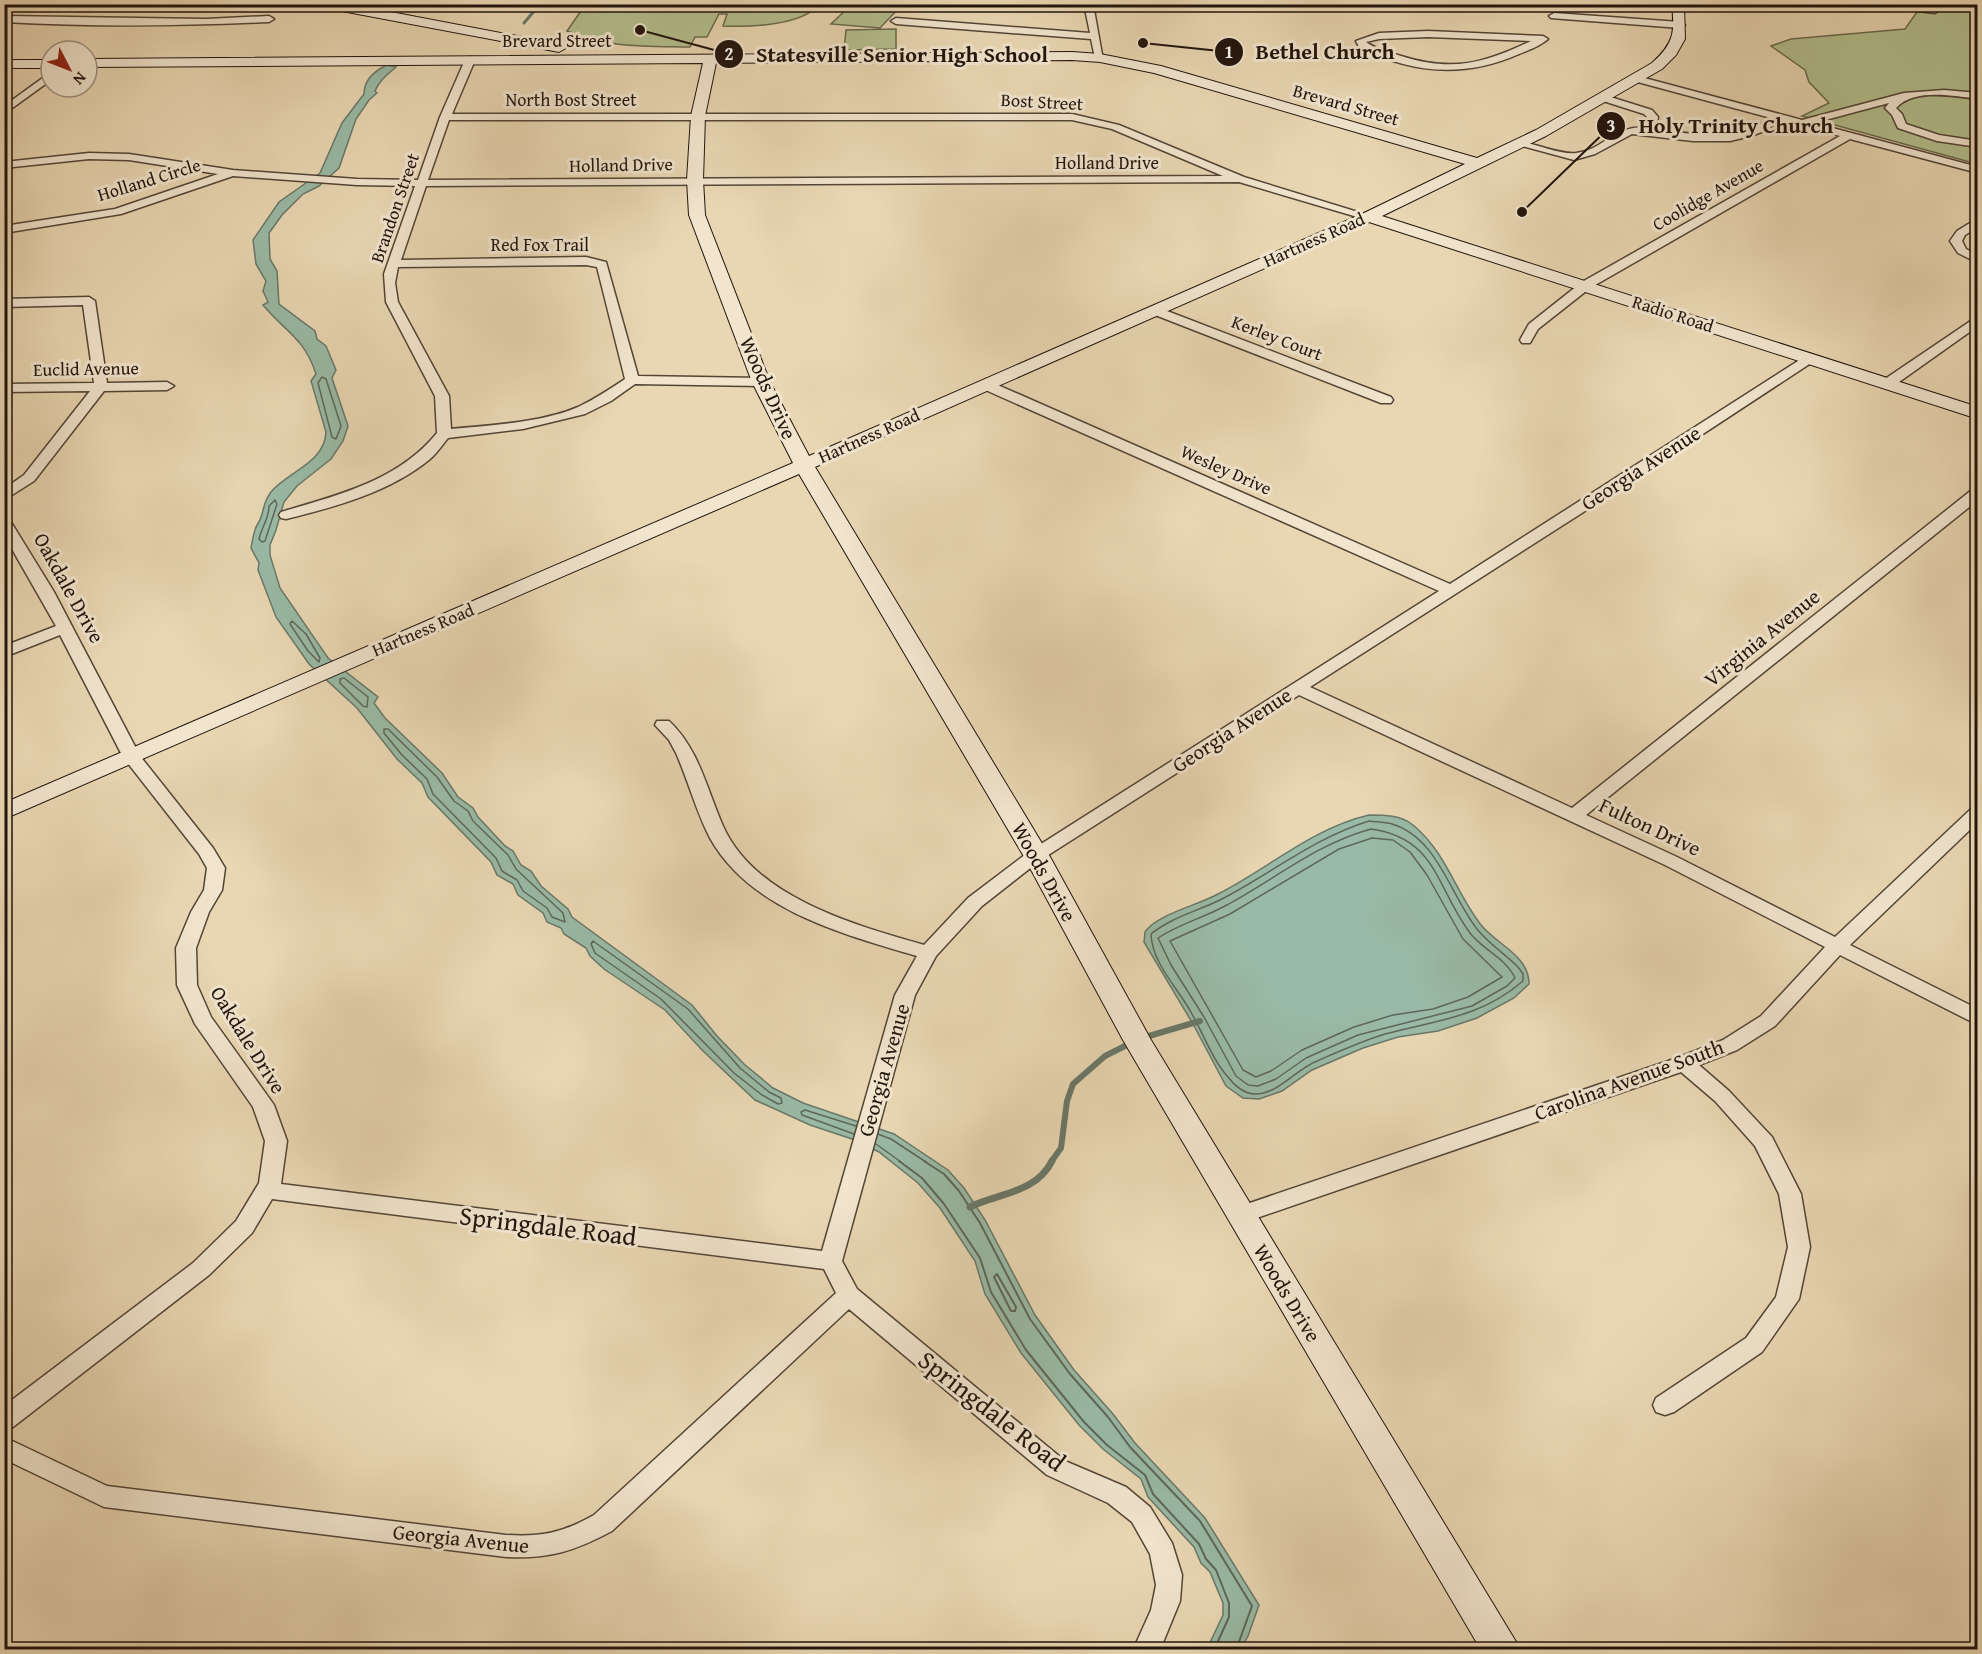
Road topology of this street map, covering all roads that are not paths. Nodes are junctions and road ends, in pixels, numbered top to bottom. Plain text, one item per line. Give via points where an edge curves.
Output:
1 (326, 4) edge
2 (1088, 4) edge
3 (1555, 4) edge
4 (1678, 4) edge
5 (1857, 4) edge
6 (1935, 10) dead end
7 (1554, 16) junction
8 (4, 19) edge
9 (269, 19) dead end
10 (896, 21) dead end
11 (1680, 25) junction
12 (1548, 34) junction
13 (1094, 36) junction
14 (1100, 58) junction
15 (602, 59) junction
16 (470, 60) junction
17 (710, 60) junction
18 (99, 63) edge
19 (4, 64) edge
20 (39, 64) edge
21 (1637, 79) junction
22 (39, 84) edge
23 (1907, 96) junction
24 (1977, 96) edge
25 (1604, 98) junction
26 (1863, 106) junction
27 (4, 111) edge
28 (1897, 114) junction
29 (445, 117) junction
30 (698, 117) junction
31 (1779, 117) junction
32 (1801, 123) junction
33 (1651, 131) junction
34 (1848, 136) junction
35 (1520, 144) junction
36 (1977, 144) edge
37 (1481, 164) junction
38 (4, 165) edge
39 (1977, 170) edge
40 (233, 172) junction
41 (1240, 179) junction
42 (694, 180) junction
43 (423, 183) junction
44 (1368, 217) junction
45 (1977, 221) edge
46 (4, 230) edge
47 (1977, 260) edge
48 (394, 264) junction
49 (1586, 285) junction
50 (4, 303) edge
51 (1154, 310) junction
52 (1977, 320) edge
53 (1526, 340) dead end
54 (1809, 358) junction
55 (632, 381) junction
56 (761, 382) junction
57 (1887, 384) junction
58 (986, 385) junction
59 (101, 386) junction
60 (167, 386) dead end
61 (4, 388) edge
62 (1386, 400) dead end
63 (1977, 413) edge
64 (444, 434) junction
65 (804, 465) junction
66 (1977, 492) edge
67 (4, 496) edge
68 (286, 514) dead end
69 (4, 522) edge
70 (1450, 590) junction
71 (64, 628) junction
72 (4, 652) edge
73 (1298, 688) junction
74 (663, 725) dead end
75 (132, 757) junction
76 (4, 812) edge
77 (1977, 812) edge
78 (1574, 816) junction
79 (1036, 855) junction
80 (1837, 946) junction
81 (928, 953) junction
82 (1977, 1018) edge
83 (1684, 1064) junction
84 (266, 1190) junction
85 (1240, 1215) junction
86 (831, 1261) junction
87 (849, 1295) junction
88 (1665, 1405) dead end
89 (4, 1420) edge
90 (4, 1447) edge
91 (1146, 1650) edge
92 (1502, 1650) edge

1 - 15 street
2 - 13 street
3 - 7 street
4 - 11 street, Hartness Road
5 - 6 street
7 - 11 street
7 - 12 street
8 - 9 street
10 - 13 street
11 - 21 street, Hartness Road via 1680,39 1672,53
12 - 12 street via 1428,34 1379,36 1361,41 1370,49 1430,66 1461,69 1493,60
13 - 14 street
14 - 17 street, Brevard Street
14 - 37 street, Brevard Street via 1181,75
15 - 16 street, Brevard Street
15 - 17 street, Brevard Street
16 - 18 street, Brevard Street
16 - 29 street, Brandon Street
17 - 30 street, Woods Drive
19 - 20 street
21 - 25 street, Hartness Road
21 - 31 street
22 - 27 street
23 - 24 street
23 - 26 street
23 - 28 street via 1890,108
25 - 33 street via 1648,112 1653,117
25 - 35 street, Hartness Road
26 - 28 street
26 - 32 street
28 - 36 street via 1902,126 1937,138
29 - 30 street, North Bost Street
29 - 43 street, Brandon Street
30 - 41 street, Bost Street via 1072,117 1114,127
30 - 42 street, Woods Drive
31 - 32 street
31 - 33 street via 1762,131 1718,139
32 - 34 street
33 - 35 street via 1628,131 1579,157
34 - 39 street
34 - 49 street, Coolidge Avenue
35 - 37 street, Hartness Road
37 - 44 street, Hartness Road
38 - 40 street, Holland Drive via 110,156
40 - 43 street, Holland Drive
40 - 46 street, Holland Circle via 117,212
41 - 42 street, Holland Drive
41 - 44 street, Bost Street
42 - 43 street, Holland Drive
42 - 56 street, Woods Drive via 697,215
43 - 48 street, Brandon Street
44 - 49 street, Radio Road
44 - 51 street, Hartness Road
45 - 47 street via 1956,241 1962,251
48 - 55 street, Red Fox Trail via 586,261 602,265
48 - 64 street, Brandon Street via 389,283 392,302 442,396
49 - 53 street, Coolidge Avenue via 1533,327
49 - 54 street, Radio Road
50 - 59 street via 89,301
51 - 58 street, Hartness Road
51 - 62 street, Kerley Court
52 - 57 street
54 - 57 street, Radio Road
54 - 70 street, Georgia Avenue
55 - 56 street
55 - 64 street via 580,411 523,425
56 - 65 street, Woods Drive
57 - 63 street, Radio Road
58 - 65 street, Hartness Road
58 - 70 street, Wesley Drive
59 - 60 street, Euclid Avenue
59 - 61 street, Euclid Avenue
59 - 67 street via 29,478
64 - 68 street via 426,455 396,475
65 - 75 street, Hartness Road
65 - 79 street, Woods Drive
66 - 78 street, Virginia Avenue
69 - 71 street, Oakdale Drive
70 - 73 street, Georgia Avenue
71 - 72 street
71 - 75 street, Oakdale Drive
73 - 78 street, Fulton Drive
73 - 79 street, Georgia Avenue
74 - 81 street via 678,740 720,840 733,858 763,885 802,908 862,933
75 - 76 street, Hartness Road
75 - 84 street, Oakdale Drive via 216,868 213,890 186,948 187,985 202,1019 263,1105 276,1141
77 - 80 street, Carolina Avenue South
78 - 80 street, Fulton Drive
79 - 81 street, Georgia Avenue via 975,903
79 - 85 street, Woods Drive via 1137,1040
80 - 82 street, Fulton Drive
80 - 83 street, Carolina Avenue South via 1768,1021 1730,1045
81 - 86 street, Georgia Avenue via 905,995
83 - 85 street, Carolina Avenue South
83 - 88 street via 1722,1096 1764,1142 1790,1194 1799,1247 1787,1299 1754,1345
84 - 86 street, Springdale Road
84 - 89 street, Oakdale Drive via 244,1227 201,1269
85 - 92 street, Woods Drive
86 - 87 street
87 - 90 street, Georgia Avenue via 603,1523 573,1540 539,1548 104,1496
87 - 91 street, Springdale Road via 1056,1468 1094,1483 1134,1507 1161,1543 1169,1585 1158,1628

